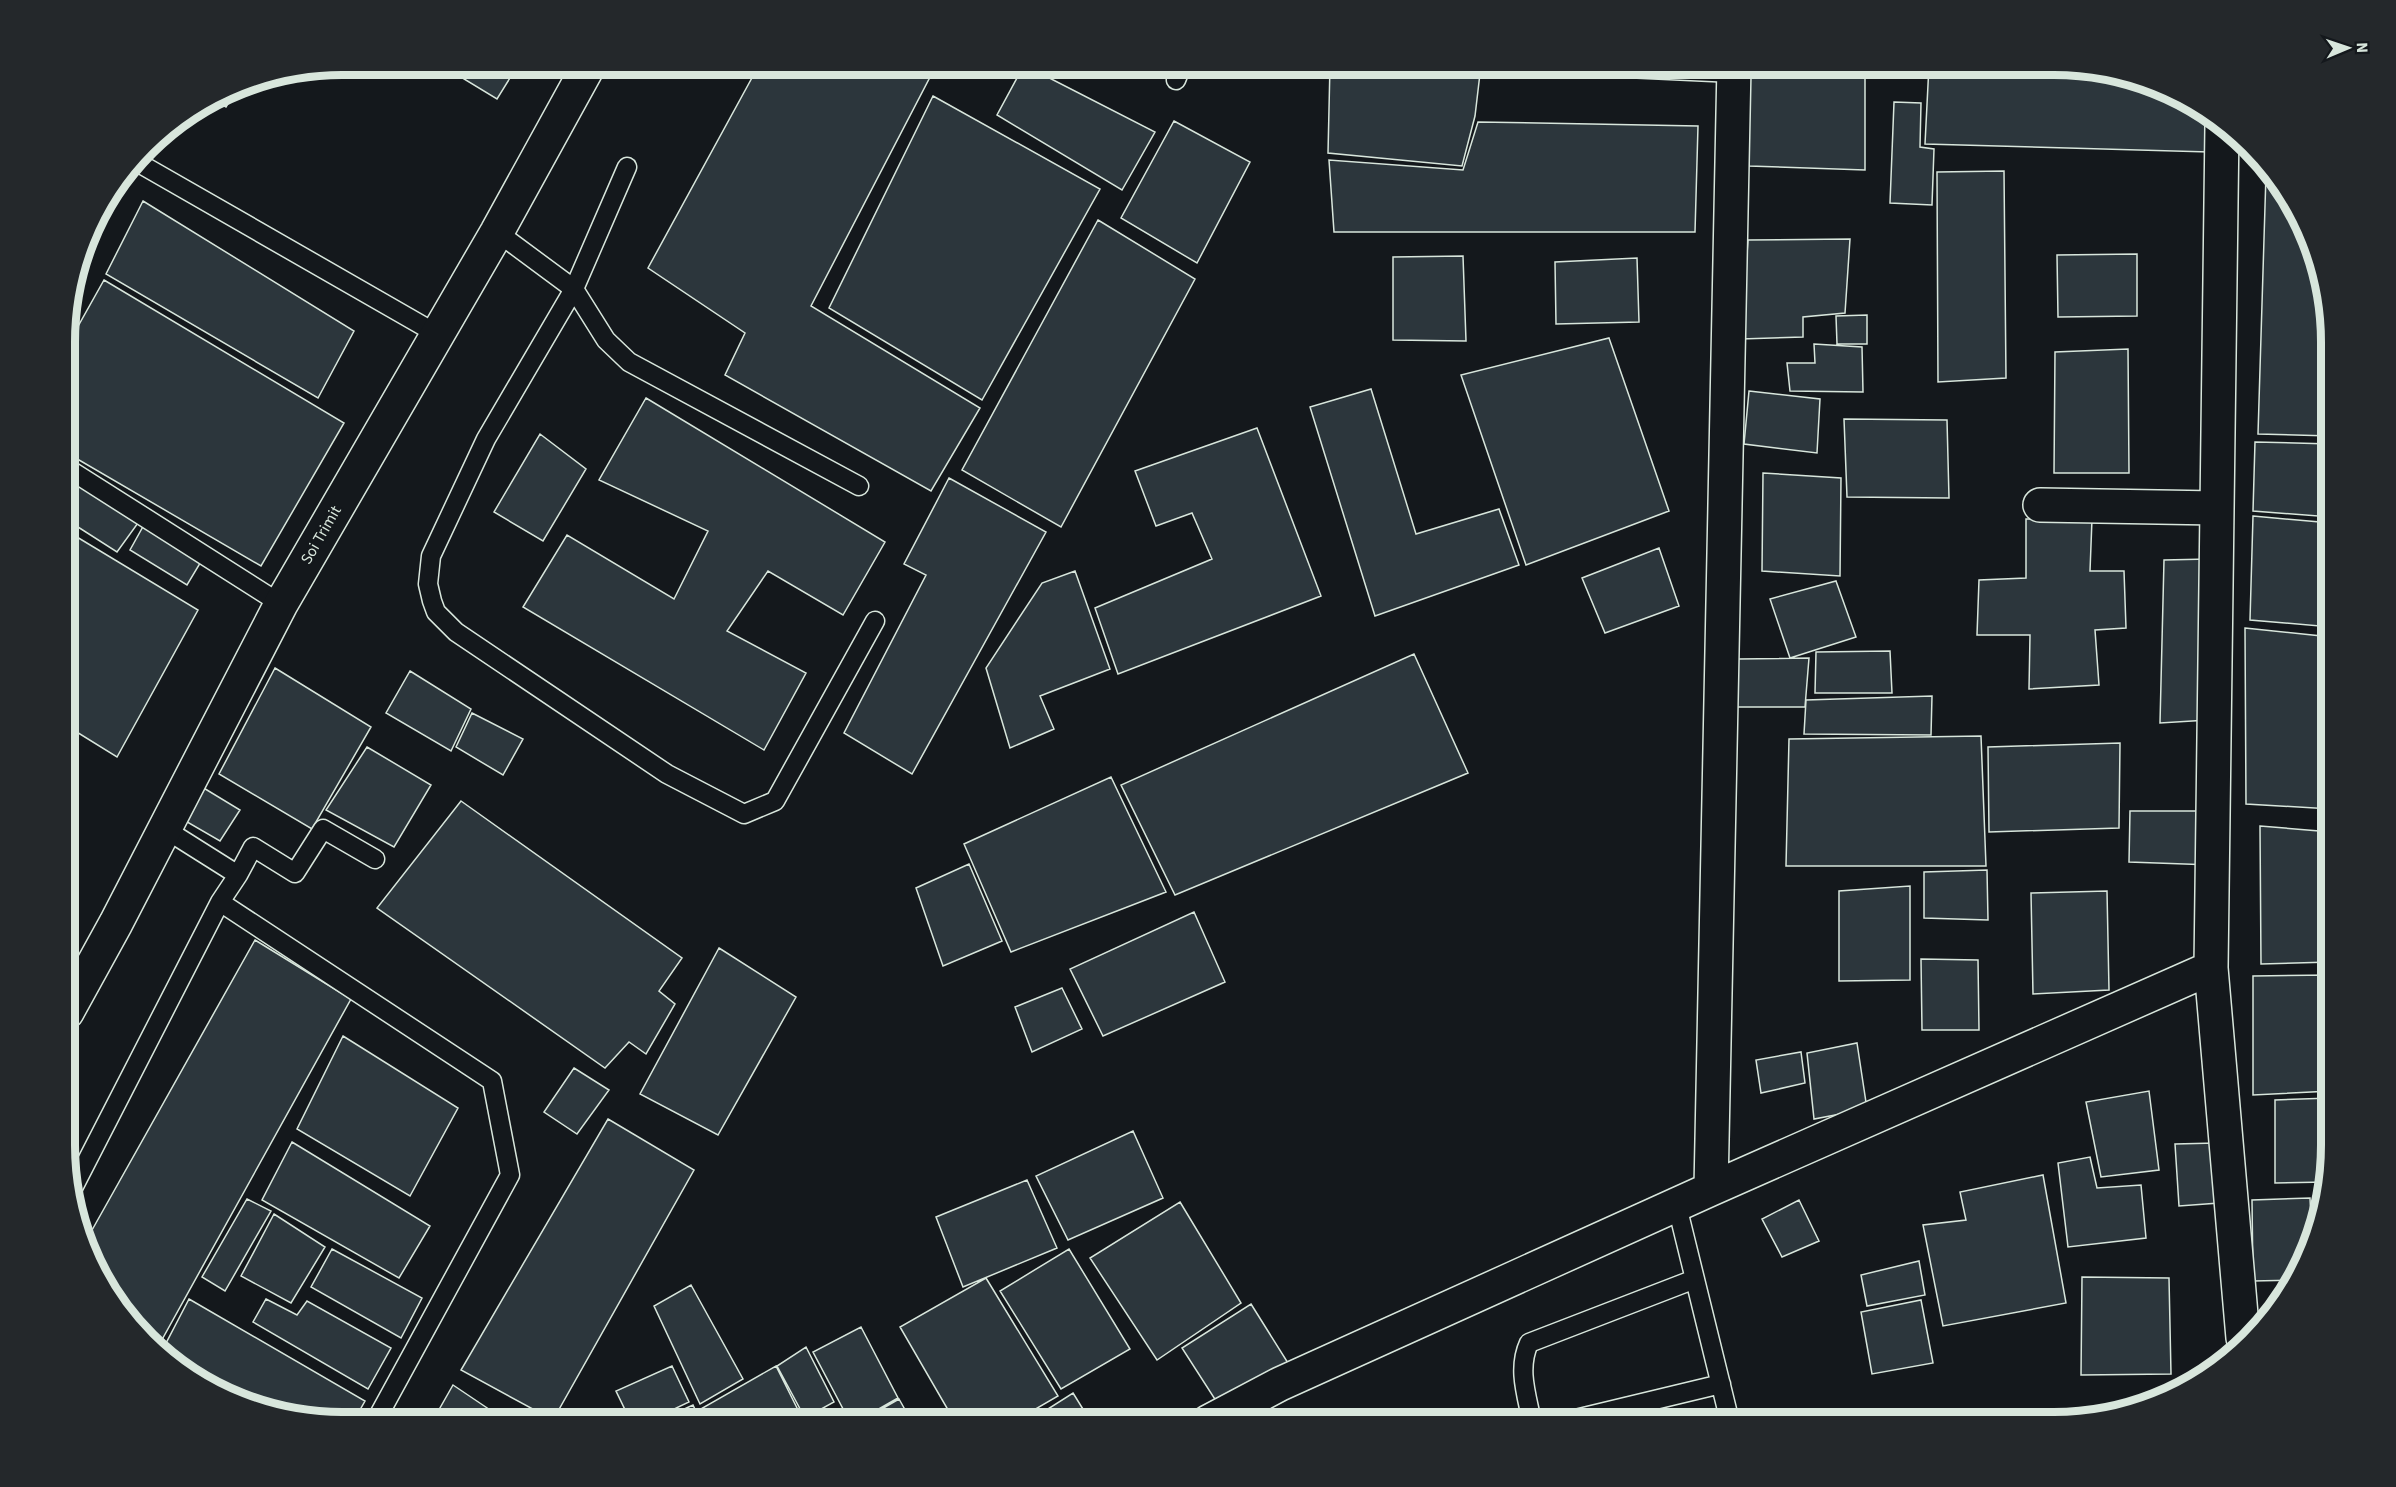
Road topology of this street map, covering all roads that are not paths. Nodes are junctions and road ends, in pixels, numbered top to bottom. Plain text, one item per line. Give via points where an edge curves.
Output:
1 (583, 75) edge
2 (1734, 75) edge
3 (2222, 135) edge
4 (142, 165) edge
5 (627, 167) dead end
6 (497, 232) junction
7 (574, 289) junction
8 (437, 334) junction
9 (75, 473) edge
10 (859, 486) dead end
11 (2040, 505) dead end
12 (2217, 508) junction
13 (281, 604) junction
14 (875, 621) dead end
15 (165, 829) junction
16 (375, 859) dead end
17 (238, 875) junction
18 (220, 902) junction
19 (2211, 968) junction
20 (75, 997) edge
21 (77, 1180) edge
22 (1712, 1189) junction
23 (1677, 1206) junction
24 (1695, 1279) junction
25 (2243, 1334) edge
26 (1721, 1384) junction
27 (380, 1412) edge
28 (1227, 1412) edge
29 (1530, 1412) edge
30 (1605, 1412) edge
31 (1728, 1412) edge

1 - 6 street, Soi Trimit
2 - 22 street
3 - 12 street
4 - 8 lane
5 - 7 lane
6 - 7 lane
6 - 8 street, Soi Trimit
7 - 10 lane via 606,340 629,362
7 - 14 lane via 486,439 431,556 428,584 436,612 456,632 667,774 744,814 775,801
8 - 13 street, Soi Trimit
9 - 13 lane
11 - 12 street
12 - 19 street
13 - 15 street, Soi Trimit
15 - 17 lane
15 - 20 street, Soi Trimit
16 - 17 lane via 323,829 295,873 253,847
17 - 18 lane
18 - 21 lane
18 - 27 lane via 492,1081 510,1175
19 - 22 street
19 - 25 street
22 - 23 street
23 - 24 lane
23 - 28 street via 1280,1384
24 - 26 lane
24 - 29 lane via 1529,1343 1522,1374
26 - 30 lane
26 - 31 lane

